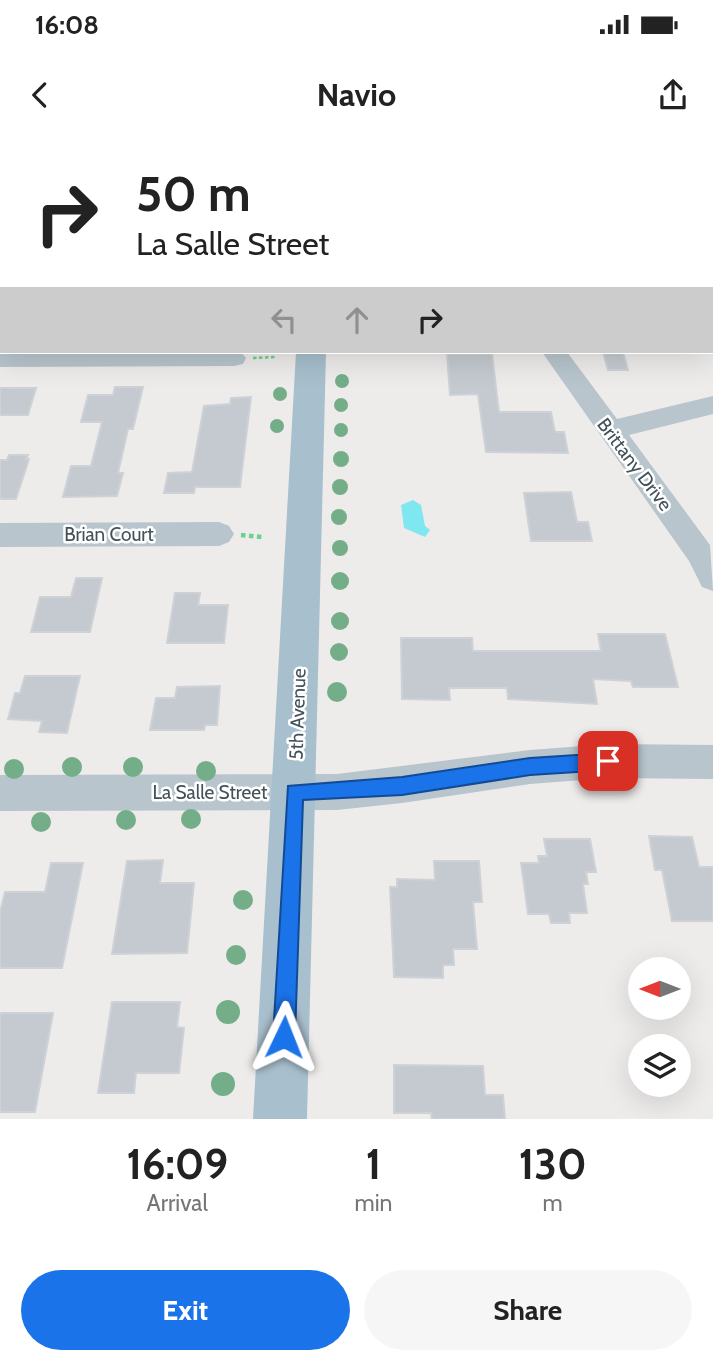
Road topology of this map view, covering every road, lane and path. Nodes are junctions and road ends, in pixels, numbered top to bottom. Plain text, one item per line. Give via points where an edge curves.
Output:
1 (311, 354) edge
2 (555, 354) edge
3 (234, 358) dead end
4 (0, 359) edge
5 (713, 405) edge
6 (611, 431) junction
7 (219, 534) dead end
8 (0, 535) edge
9 (713, 578) edge
10 (713, 762) edge
11 (294, 792) junction
12 (0, 793) edge
13 (280, 1119) edge

1 - 11 main road, 5th Avenue
2 - 6 street, Brittany Drive
3 - 4 street
5 - 6 street
6 - 9 street, Brittany Drive via 700,553
7 - 8 street, Brian Court
10 - 11 street, La Salle Street via 608,761 402,786
11 - 12 street, La Salle Street
11 - 13 main road, 5th Avenue

